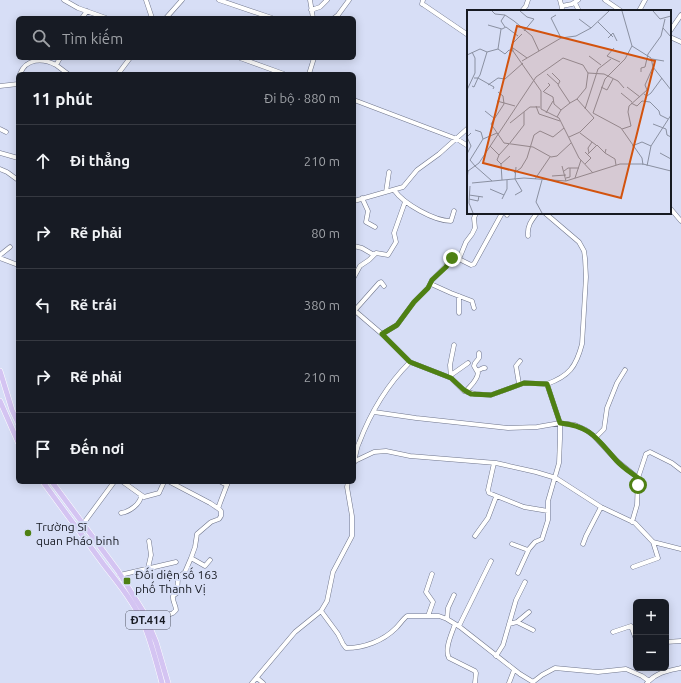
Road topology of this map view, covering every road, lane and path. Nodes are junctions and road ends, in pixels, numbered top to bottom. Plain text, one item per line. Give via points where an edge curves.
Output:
1 (64, 0) edge
2 (146, 0) edge
3 (182, 0) edge
4 (222, 0) edge
5 (310, 0) edge
6 (327, 0) edge
7 (349, 0) edge
8 (423, 0) edge
9 (528, 0) edge
10 (560, 0) edge
11 (604, 0) edge
12 (645, 0) edge
13 (577, 1) edge
14 (562, 9) edge
15 (311, 10) junction
16 (523, 10) edge
17 (619, 10) edge
18 (640, 10) edge
19 (87, 11) junction
20 (681, 15) edge
21 (83, 16) edge
22 (101, 16) edge
23 (151, 16) edge
24 (168, 16) edge
25 (266, 16) edge
26 (312, 16) edge
27 (336, 16) edge
28 (671, 30) edge
29 (467, 34) edge
30 (671, 37) edge
31 (681, 42) edge
32 (35, 60) edge
33 (41, 60) edge
34 (59, 60) edge
35 (128, 60) edge
36 (246, 60) edge
37 (313, 60) edge
38 (56, 65) junction
39 (21, 72) edge
40 (65, 72) edge
41 (120, 72) edge
42 (278, 72) edge
43 (310, 72) edge
44 (16, 84) edge
45 (0, 86) edge
46 (356, 101) edge
47 (467, 129) edge
48 (457, 139) junction
49 (467, 145) edge
50 (0, 153) edge
51 (16, 157) edge
52 (0, 168) edge
53 (389, 172) dead end
54 (16, 179) edge
55 (394, 190) junction
56 (386, 192) junction
57 (362, 198) junction
58 (356, 200) edge
59 (405, 202) junction
60 (671, 209) edge
61 (454, 211) dead end
62 (476, 214) edge
63 (536, 214) edge
64 (546, 214) edge
65 (501, 215) dead end
66 (680, 215) edge
67 (681, 221) edge
68 (375, 226) dead end
69 (528, 236) dead end
70 (356, 246) edge
71 (10, 247) dead end
72 (374, 254) junction
73 (0, 256) edge
74 (459, 259) junction
75 (16, 264) edge
76 (356, 273) edge
77 (431, 284) junction
78 (384, 286) dead end
79 (459, 296) junction
80 (356, 308) edge
81 (474, 308) dead end
82 (356, 312) edge
83 (460, 313) dead end
84 (382, 334) junction
85 (454, 345) dead end
86 (479, 353) dead end
87 (520, 361) dead end
88 (410, 362) junction
89 (468, 363) dead end
90 (485, 368) dead end
91 (625, 370) dead end
92 (0, 371) edge
93 (477, 371) junction
94 (451, 376) junction
95 (519, 384) junction
96 (547, 384) junction
97 (466, 391) junction
98 (0, 401) edge
99 (16, 408) edge
100 (12, 410) junction
101 (374, 412) junction
102 (16, 419) edge
103 (560, 423) junction
104 (597, 436) junction
105 (16, 437) edge
106 (356, 452) edge
107 (356, 460) edge
108 (494, 463) junction
109 (681, 470) edge
110 (556, 478) junction
111 (638, 478) junction
112 (44, 484) edge
113 (54, 484) edge
114 (113, 484) edge
115 (126, 484) edge
116 (163, 484) edge
117 (176, 484) edge
118 (227, 484) edge
119 (348, 484) edge
120 (141, 495) junction
121 (496, 497) junction
122 (216, 507) junction
123 (601, 507) junction
124 (548, 511) junction
125 (121, 513) dead end
126 (632, 522) junction
127 (84, 524) junction
128 (475, 536) dead end
129 (149, 541) dead end
130 (654, 542) junction
131 (512, 544) dead end
132 (584, 544) dead end
133 (681, 549) edge
134 (528, 550) junction
135 (191, 558) junction
136 (210, 560) dead end
137 (492, 560) dead end
138 (176, 562) dead end
139 (633, 567) dead end
140 (148, 568) junction
141 (518, 573) dead end
142 (432, 574) dead end
143 (120, 575) junction
144 (525, 582) dead end
145 (454, 595) dead end
146 (321, 611) junction
147 (529, 612) dead end
148 (428, 616) junction
149 (447, 619) junction
150 (517, 622) junction
151 (149, 623) junction
152 (509, 624) junction
153 (457, 625) junction
154 (533, 630) dead end
155 (613, 632) dead end
156 (634, 635) edge
157 (681, 641) edge
158 (669, 642) edge
159 (496, 656) junction
160 (681, 668) edge
161 (514, 670) junction
162 (256, 678) junction
163 (533, 682) edge
164 (648, 682) edge
165 (162, 683) edge
166 (168, 683) edge
167 (252, 683) edge
168 (263, 683) edge
169 (475, 683) edge
170 (509, 683) edge

1 - 19 street
2 - 23 street
3 - 24 street
4 - 25 street
5 - 15 street
6 - 15 street via 320,7
7 - 27 street
8 - 29 street via 422,4
9 - 16 street
10 - 14 street
11 - 17 street
12 - 18 street
13 - 14 street
15 - 26 street
19 - 21 street
19 - 22 street
20 - 28 street
30 - 31 street
32 - 39 street
33 - 38 street
34 - 38 street
35 - 41 street
36 - 42 street
37 - 43 street
38 - 40 street
44 - 45 street
46 - 48 street
47 - 48 street
48 - 49 street
48 - 55 street via 417,170 405,185
50 - 51 street
52 - 54 street
53 - 56 street
55 - 56 street
55 - 59 street
56 - 57 street
57 - 58 street
57 - 68 street via 368,211 366,222
59 - 61 street via 431,216 449,221 452,220
59 - 72 street via 394,233 395,247 388,255 378,252
60 - 66 street
62 - 74 street via 475,228
63 - 69 street via 527,229
64 - 96 street via 579,242 584,251 585,265 582,344 579,354 572,370
65 - 74 street via 474,264 470,265
66 - 67 street
70 - 72 street
71 - 73 street
72 - 76 street via 360,266
73 - 75 street
74 - 77 street via 452,258
77 - 79 street
77 - 84 street via 397,325
78 - 80 street via 379,283
79 - 81 street via 472,301
79 - 83 street
82 - 84 street
84 - 88 street
85 - 94 street via 450,365
86 - 93 street via 474,366
87 - 95 street via 516,366
88 - 94 street
88 - 101 street via 391,384
89 - 94 street
90 - 93 street
91 - 104 street via 607,408 604,429
92 - 100 main road
93 - 97 street via 476,381
94 - 97 street
95 - 96 street
95 - 97 street via 491,395
96 - 103 street
98 - 105 main road
99 - 100 street
100 - 102 main road
101 - 103 street via 508,428
101 - 106 street
103 - 104 street via 580,427
103 - 110 street
104 - 111 street via 617,461
107 - 108 street via 380,451
108 - 110 street
108 - 121 street via 488,493
109 - 111 street via 650,452 644,458
110 - 123 street
110 - 124 street via 548,501
111 - 126 street via 637,506
112 - 165 main road via 138,613 151,643
113 - 127 main road, ĐT.414
114 - 127 street
115 - 120 street
116 - 120 street via 159,493 144,497
117 - 122 street
118 - 122 street via 219,506
119 - 146 street via 352,536 334,572 327,601
120 - 125 street via 140,501 131,510
121 - 124 street via 530,509
121 - 128 street via 488,518
122 - 135 street via 221,511 221,516 197,534
123 - 126 street
123 - 132 street
124 - 134 street via 542,539
126 - 130 street
127 - 143 main road, ĐT.414
129 - 140 street via 151,555
130 - 133 street
130 - 139 street via 658,558
131 - 134 street
134 - 141 street
135 - 136 street via 205,566
135 - 151 street via 185,572 177,581 177,593 173,596 176,610
137 - 153 street
138 - 140 street
140 - 143 street
142 - 148 street via 426,592 433,601
143 - 151 main road, ĐT.414
144 - 152 street via 516,600
145 - 149 street via 448,608
146 - 148 street via 346,648 371,644 396,628 407,616
146 - 162 street via 294,632
147 - 150 street
148 - 149 street
149 - 153 street
150 - 152 street
150 - 154 street
151 - 166 main road, ĐT.414
152 - 159 street via 503,645
153 - 159 street
153 - 169 street via 448,642 448,655 449,658 475,671
155 - 156 street via 631,626
157 - 158 street
159 - 161 street
160 - 164 street via 662,672
161 - 163 street
161 - 170 street
162 - 167 street
162 - 168 street
163 - 164 street via 555,668 598,672 626,669 642,676

